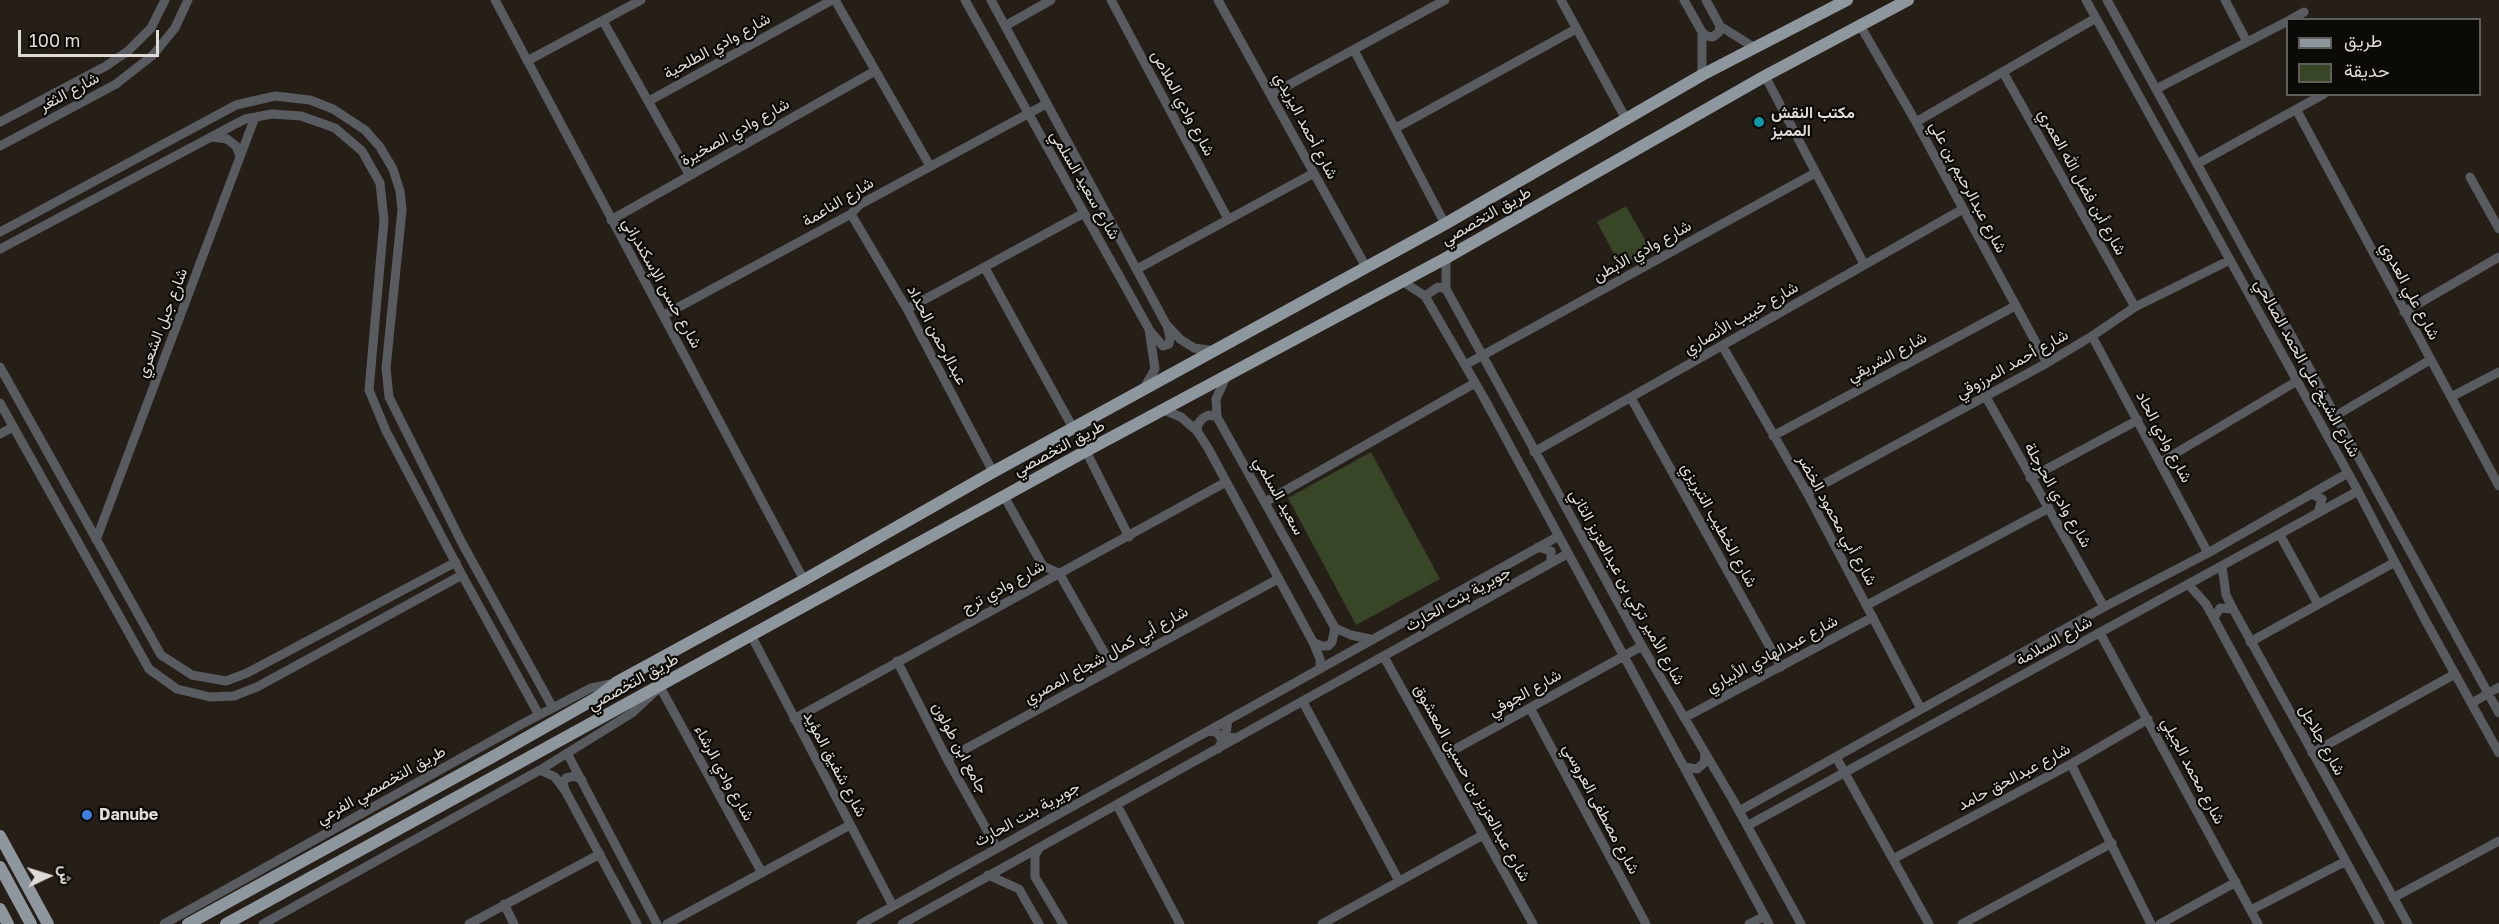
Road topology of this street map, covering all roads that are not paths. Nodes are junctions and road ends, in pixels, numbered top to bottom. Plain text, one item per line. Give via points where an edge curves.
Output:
1 (165, 0) edge
2 (188, 0) edge
3 (495, 0) edge
4 (641, 0) edge
5 (833, 0) edge
6 (965, 0) edge
7 (991, 0) edge
8 (1051, 0) edge
9 (1111, 0) edge
10 (1218, 0) edge
11 (1445, 0) edge
12 (1561, 0) edge
13 (1684, 0) edge
14 (1706, 0) edge
15 (1846, 0) edge
16 (1908, 0) edge
17 (2086, 0) edge
18 (2107, 0) edge
19 (2225, 0) edge
20 (2304, 12) dead end
21 (2096, 18) junction
22 (2293, 18) edge
23 (603, 21) junction
24 (2286, 22) edge
25 (1005, 26) junction
26 (1720, 26) junction
27 (1861, 27) junction
28 (1576, 29) junction
29 (1702, 32) junction
30 (2247, 42) junction
31 (1755, 48) junction
32 (1354, 50) junction
33 (527, 61) junction
34 (875, 71) junction
35 (2003, 72) junction
36 (1702, 75) junction
37 (1765, 76) junction
38 (2156, 89) junction
39 (1272, 94) junction
40 (2320, 96) edge
41 (649, 101) junction
42 (1046, 104) junction
43 (333, 109) junction
44 (2296, 110) junction
45 (1028, 115) junction
46 (255, 117) junction
47 (1626, 119) junction
48 (0, 122) edge
49 (1916, 122) junction
50 (327, 125) junction
51 (1396, 128) junction
52 (210, 137) junction
53 (0, 146) edge
54 (240, 156) junction
55 (2197, 164) junction
56 (930, 166) junction
57 (1314, 173) junction
58 (1815, 173) junction
59 (689, 174) junction
60 (2470, 177) dead end
61 (1963, 209) junction
62 (1084, 213) junction
63 (851, 214) junction
64 (1228, 219) junction
65 (611, 220) junction
66 (1445, 224) junction
67 (2499, 228) edge
68 (0, 232) edge
69 (0, 249) edge
70 (2499, 257) edge
71 (1446, 258) junction
72 (2230, 261) junction
73 (1864, 264) junction
74 (1366, 267) junction
75 (985, 268) junction
76 (1137, 269) junction
77 (1402, 281) junction
78 (1144, 282) junction
79 (1446, 289) junction
80 (1127, 291) junction
81 (1425, 296) junction
82 (2015, 306) junction
83 (2135, 307) junction
84 (907, 309) junction
85 (2404, 312) junction
86 (664, 315) junction
87 (1166, 324) junction
88 (1149, 329) junction
89 (2092, 336) junction
90 (1723, 347) junction
91 (1216, 351) junction
92 (1482, 356) junction
93 (2430, 360) junction
94 (2047, 363) junction
95 (1465, 365) junction
96 (0, 367) edge
97 (2499, 372) edge
98 (1227, 375) junction
99 (2296, 381) junction
100 (1475, 383) junction
101 (1499, 388) junction
102 (1143, 390) junction
103 (1986, 397) junction
104 (2451, 397) junction
105 (1484, 398) junction
106 (1631, 398) junction
107 (0, 403) edge
108 (1164, 410) junction
109 (1512, 411) junction
110 (2337, 415) junction
111 (1217, 417) junction
112 (1496, 420) junction
113 (2138, 420) junction
114 (13, 427) junction
115 (1073, 428) junction
116 (1197, 431) junction
117 (0, 434) edge
118 (1773, 436) junction
119 (1086, 451) junction
120 (1534, 452) junction
121 (2161, 462) junction
122 (993, 472) junction
123 (2348, 473) junction
124 (2030, 478) junction
125 (1226, 482) junction
126 (2499, 486) edge
127 (2358, 491) junction
128 (1807, 493) junction
129 (2311, 494) junction
130 (1004, 496) junction
131 (1265, 502) junction
132 (2049, 508) junction
133 (2319, 513) junction
134 (452, 522) junction
135 (438, 529) junction
136 (2280, 535) junction
137 (1129, 537) junction
138 (1557, 537) junction
139 (96, 540) junction
140 (1538, 547) junction
141 (2208, 553) junction
142 (1567, 554) junction
143 (456, 561) junction
144 (2395, 562) junction
145 (1551, 564) junction
146 (2222, 566) junction
147 (1059, 573) junction
148 (462, 575) junction
149 (1278, 579) junction
150 (804, 580) junction
151 (2188, 584) junction
152 (2318, 604) junction
153 (1867, 605) junction
154 (2104, 607) junction
155 (2441, 607) junction
156 (2233, 609) junction
157 (1873, 617) junction
158 (2214, 618) junction
159 (2424, 618) junction
160 (1335, 628) junction
161 (2100, 633) junction
162 (751, 635) junction
163 (1370, 639) junction
164 (1314, 642) junction
165 (2250, 642) junction
166 (519, 646) junction
167 (1642, 646) junction
168 (505, 654) junction
169 (1623, 655) junction
170 (1384, 657) junction
171 (897, 661) junction
172 (1781, 667) junction
173 (1113, 668) junction
174 (1320, 669) junction
175 (2455, 674) junction
176 (617, 682) junction
177 (660, 687) junction
178 (2499, 687) edge
179 (2488, 693) junction
180 (1303, 702) junction
181 (2472, 703) junction
182 (553, 708) junction
183 (1530, 708) junction
184 (1921, 708) junction
185 (2499, 713) edge
186 (539, 715) junction
187 (1684, 718) junction
188 (794, 719) junction
189 (2148, 719) junction
190 (1228, 720) junction
191 (1208, 731) junction
192 (1237, 738) junction
193 (1218, 749) junction
194 (1705, 752) junction
195 (567, 753) junction
196 (2312, 753) junction
197 (2499, 753) edge
198 (1836, 756) junction
199 (1441, 757) junction
200 (947, 759) junction
201 (2071, 764) junction
202 (1685, 767) junction
203 (540, 770) junction
204 (1844, 772) junction
205 (582, 780) junction
206 (566, 792) junction
207 (1754, 803) junction
208 (1117, 805) junction
209 (1738, 811) junction
210 (1765, 817) junction
211 (850, 825) junction
212 (1747, 826) junction
213 (1483, 835) junction
214 (0, 836) edge
215 (2499, 841) edge
216 (2112, 843) junction
217 (1040, 847) junction
218 (997, 848) junction
219 (600, 854) junction
220 (1893, 860) junction
221 (2344, 862) junction
222 (0, 867) edge
223 (762, 873) junction
224 (988, 874) junction
225 (1399, 881) junction
226 (2235, 882) junction
227 (2393, 898) junction
228 (504, 904) junction
229 (893, 906) junction
230 (0, 909) edge
231 (2250, 910) junction
232 (1767, 920) edge
233 (266, 923) edge
234 (8, 924) edge
235 (32, 924) edge
236 (48, 924) edge
237 (164, 924) edge
238 (188, 924) edge
239 (226, 924) edge
240 (469, 924) edge
241 (514, 924) edge
242 (637, 924) edge
243 (657, 924) edge
244 (667, 924) edge
245 (861, 924) edge
246 (902, 924) edge
247 (1040, 924) edge
248 (1063, 924) edge
249 (1180, 924) edge
250 (1322, 924) edge
251 (1533, 924) edge
252 (1646, 924) edge
253 (1749, 924) edge
254 (1802, 924) edge
255 (1929, 924) edge
256 (1962, 924) edge
257 (2151, 924) edge
258 (2160, 924) edge
259 (2258, 924) edge
260 (2380, 924) edge
261 (2408, 924) edge

1 - 48 street, شارع الثغر via 151,28 128,51
2 - 53 street, شارع الثغر via 175,28 153,55 116,84
3 - 33 street, شارع حسن الإسكندراني
4 - 23 street
5 - 34 street
5 - 41 street, شارع وادي الطلحية
6 - 45 street, شارع سعيد السلمي
7 - 25 street, شارع سعيد السلمي
8 - 25 street
9 - 64 street, شارع وادي الملاص
10 - 39 street, شارع أحمد اليزيدي
11 - 32 street
12 - 28 street
13 - 29 street
14 - 26 street
15 - 31 main road, طريق التخصصي
16 - 27 main road, طريق التخصصي
17 - 21 street, شارع الشيخ على الحمد الصالحي
18 - 38 street, شارع الشيخ على الحمد الصالحي
19 - 30 street
20 - 22 street
21 - 35 street
21 - 72 street, شارع الشيخ على الحمد الصالحي
23 - 33 street
23 - 41 street
24 - 30 street
25 - 42 street, شارع سعيد السلمي
26 - 29 street via 1713,37
26 - 31 street
27 - 37 main road, طريق التخصصي
27 - 49 street, شارع عبدالرحيم بن علي
28 - 47 street
28 - 51 street
29 - 36 street
30 - 38 street
31 - 36 main road, طريق التخصصي
32 - 39 street
32 - 51 street
33 - 65 street, شارع حسن الإسكندراني
34 - 56 street
34 - 59 street, شارع وادي الصخيرة
35 - 49 street
35 - 83 street, شارع أبن فضل الله العمري
36 - 47 main road, طريق التخصصي
37 - 58 street
37 - 71 main road, طريق التخصصي
38 - 55 street, شارع الشيخ على الحمد الصالحي
39 - 57 street, شارع أحمد اليزيدي
40 - 44 street
41 - 59 street
42 - 45 street, شارع الناعمة
42 - 76 street, شارع سعيد السلمي
43 - 50 street
43 - 68 street via 310,100 275,96 236,105
43 - 134 street via 365,130 380,147 400,191 402,210 386,368 388,390 399,420
44 - 55 street
44 - 85 street, شارع علي العدوي
45 - 56 street, شارع الناعمة
45 - 62 street, شارع سعيد السلمي
46 - 50 street via 301,116
46 - 52 street
46 - 54 street, شارع جبل الشعري
47 - 66 main road, طريق التخصصي
49 - 61 street, شارع عبدالرحيم بن علي
50 - 135 street via 362,151 380,183 384,220 369,390 386,431
51 - 66 street
52 - 54 street via 227,139
52 - 69 street
54 - 139 street, شارع جبل الشعري
55 - 110 street, شارع الشيخ على الحمد الصالحي
56 - 63 street, شارع الناعمة via 859,205
57 - 64 street
57 - 74 street, شارع أحمد اليزيدي
58 - 73 street
58 - 92 street, شارع وادي الأبطن
59 - 65 street, شارع وادي الصخيرة
60 - 67 street
61 - 73 street, شارع خبيب الأنصاري
61 - 82 street, شارع عبدالرحيم بن علي
62 - 75 street
62 - 80 street, شارع سعيد السلمي
63 - 84 street, عبدالرحمن الحداد
63 - 86 street, شارع الناعمة
64 - 76 street
65 - 86 street, شارع حسن الإسكندراني
66 - 74 main road, طريق التخصصي
70 - 85 street
71 - 77 main road, طريق التخصصي
71 - 79 street, شارع الأمير تركي بن عبدالعزيز الثاني
72 - 83 street, شارع أحمد المرزوقي
72 - 99 street, شارع الشيخ على الحمد الصالحي
73 - 90 street, شارع خبيب الأنصاري
74 - 91 main road, طريق التخصصي
75 - 84 street
75 - 115 street
76 - 78 street, شارع سعيد السلمي
77 - 81 street
77 - 98 main road, طريق التخصصي
78 - 80 street
78 - 87 street, شارع سعيد السلمي
79 - 81 street via 1438,287
79 - 92 street, شارع الأمير تركي بن عبدالعزيز الثاني
80 - 88 street, شارع سعيد السلمي
81 - 95 street
82 - 94 street, شارع عبدالرحيم بن علي
82 - 118 street, شارع الشريقي
83 - 89 street, شارع أحمد المرزوقي
84 - 122 street, عبدالرحمن الحداد
85 - 93 street, شارع علي العدوي
86 - 150 street, شارع حسن الإسكندراني
87 - 88 street via 1170,338 1169,344 1163,346
87 - 91 street, شارع سعيد السلمي via 1194,348
88 - 102 street, شارع سعيد السلمي via 1155,369
89 - 94 street, شارع أحمد المرزوقي
89 - 113 street, شارع وادي الحاد
90 - 106 street, شارع خبيب الأنصاري
90 - 118 street, شارع أبي محمود الخضر
91 - 102 main road, طريق التخصصي
92 - 95 street, شارع وادي الأبطن
92 - 101 street, شارع الأمير تركي بن عبدالعزيز الثاني
93 - 104 street, شارع علي العدوي
93 - 110 street
94 - 103 street, شارع أحمد المرزوقي
95 - 100 street
96 - 139 street
97 - 104 street
98 - 108 main road, طريق التخصصي
98 - 111 street via 1216,399
99 - 121 street
99 - 123 street, شارع الشيخ على الحمد الصالحي
100 - 105 street
100 - 131 street
101 - 105 street via 1497,401
101 - 109 street, شارع الأمير تركي بن عبدالعزيز الثاني
102 - 115 main road, طريق التخصصي
103 - 124 street, شارع وادي الحرجلة
103 - 128 street, شارع أحمد المرزوقي
104 - 126 street, شارع علي العدوي
105 - 112 street
106 - 120 street, شارع خبيب الأنصاري
106 - 172 street, شارع الخطيب التبريزي
107 - 114 street
108 - 116 street via 1181,417
108 - 119 main road, طريق التخصصي
109 - 112 street via 1505,405 1498,406
109 - 120 street, شارع الأمير تركي بن عبدالعزيز الثاني
110 - 155 street, شارع الشيخ على الحمد الصالحي
111 - 116 street via 1203,418
111 - 131 street, سعيد السلمي
112 - 138 street
113 - 121 street, شارع وادي الحاد
113 - 124 street
114 - 117 street
114 - 148 street via 149,669 177,689 210,697 234,696 257,687
115 - 122 main road, طريق التخصصي
116 - 125 street
118 - 128 street, شارع أبي محمود الخضر
119 - 130 main road, طريق التخصصي
119 - 137 street
120 - 167 street, شارع الأمير تركي بن عبدالعزيز الثاني
121 - 141 street, شارع وادي الحاد
122 - 150 main road, طريق التخصصي
123 - 127 street, شارع الشيخ على الحمد الصالحي
123 - 129 street
124 - 132 street, شارع وادي الحرجلة
125 - 137 street, شارع وادي ترج
125 - 149 street
127 - 133 street, شارع السلامة
127 - 144 street, شارع الشيخ على الحمد الصالحي
128 - 153 street, شارع أبي محمود الخضر
129 - 133 street via 2322,499
129 - 141 street
130 - 147 street via 1043,566
130 - 162 main road, طريق التخصصي
131 - 160 street, سعيد السلمي
132 - 153 street
132 - 154 street, شارع وادي الحرجلة
133 - 136 street, شارع السلامة
134 - 135 street
134 - 166 street
135 - 143 street
136 - 146 street, شارع السلامة
136 - 152 street
137 - 147 street, شارع وادي ترج
138 - 140 street, جويرية بنت الحارث
138 - 142 street
139 - 143 street via 161,655 192,675 226,681
140 - 145 street via 1551,551
140 - 163 street, جويرية بنت الحارث
141 - 154 street
142 - 145 street, جويرية بنت الحارث
142 - 169 street
143 - 148 street
144 - 152 street
144 - 159 street, شارع الشيخ على الحمد الصالحي
145 - 170 street, جويرية بنت الحارث
146 - 151 street, شارع السلامة
146 - 156 street, شارع جلاجل via 2226,595
147 - 171 street, شارع وادي ترج
147 - 173 street
148 - 168 street
149 - 164 street
149 - 173 street, شارع أبي كمال شجاع المصري
150 - 176 main road, طريق التخصصي
151 - 158 street
151 - 161 street, شارع السلامة
152 - 165 street
153 - 157 street, شارع أبي محمود الخضر
154 - 184 street
155 - 159 street
155 - 179 street, شارع الشيخ على الحمد الصالحي
156 - 158 street via 2220,608
156 - 165 street, شارع جلاجل
157 - 172 street, شارع عبدالهادي الأبياري
157 - 184 street, شارع أبي محمود الخضر
158 - 221 street
159 - 175 street, شارع الشيخ على الحمد الصالحي
160 - 163 street
160 - 164 street via 1328,646
161 - 189 street, شارع محمد الجيلي
161 - 204 street, شارع السلامة
162 - 177 main road, طريق التخصصي
162 - 188 street, شارع شفيق المؤيد
163 - 174 street, جويرية بنت الحارث
164 - 174 street
165 - 196 street, شارع جلاجل
166 - 168 street
166 - 182 street
167 - 169 street, شارع الجوفي
167 - 187 street, شارع الأمير تركي بن عبدالعزيز الثاني
168 - 186 street
169 - 183 street, شارع الجوفي
169 - 202 street
170 - 180 street, جويرية بنت الحارث
170 - 199 street, شارع عبدالعزيز بن حسين المعشوق
171 - 188 street, شارع وادي ترج
171 - 200 street, جامع ابن طولون
172 - 187 street, شارع عبدالهادي الأبياري
173 - 200 street, شارع أبي كمال شجاع المصري
174 - 190 street, جويرية بنت الحارث
175 - 181 street, شارع الشيخ على الحمد الصالحي
175 - 196 street
176 - 182 street, طريق التخصصي الفرعي via 591,688
176 - 238 main road, طريق التخصصي via 598,697 494,756
177 - 195 street via 632,713
177 - 223 street, شارع وادي الرشاء
177 - 239 main road, طريق التخصصي
178 - 179 street
179 - 181 street
179 - 185 street, شارع الشيخ على الحمد الصالحي
180 - 192 street, جويرية بنت الحارث
180 - 225 street
181 - 197 street, شارع الشيخ على الحمد الصالحي
182 - 186 street, طريق التخصصي الفرعي
183 - 199 street, شارع الجوفي
183 - 252 street, شارع مصطفى العروسي
184 - 198 street
186 - 237 street, طريق التخصصي الفرعي
187 - 194 street, شارع الأمير تركي بن عبدالعزيز الثاني
188 - 211 street, شارع شفيق المؤيد
189 - 201 street, شارع عبدالحق حامد
189 - 226 street, شارع محمد الجيلي
190 - 191 street, جويرية بنت الحارث
190 - 192 street via 1226,733
191 - 193 street via 1220,736
191 - 218 street, جويرية بنت الحارث
192 - 193 street, جويرية بنت الحارث
193 - 208 street, جويرية بنت الحارث
194 - 202 street via 1700,767
194 - 209 street, شارع الأمير تركي بن عبدالعزيز الثاني
195 - 203 street
195 - 205 street
196 - 227 street, شارع جلاجل
198 - 204 street
198 - 207 street
199 - 213 street, شارع عبدالعزيز بن حسين المعشوق
200 - 218 street, جامع ابن طولون
201 - 216 street
201 - 220 street, شارع عبدالحق حامد
202 - 232 street
203 - 206 street via 555,777
203 - 233 street
204 - 210 street, شارع السلامة
204 - 220 street
205 - 206 street via 575,776 566,778
205 - 243 street
206 - 219 street
207 - 209 street
207 - 210 street via 1752,814
208 - 217 street, جويرية بنت الحارث
208 - 249 street
209 - 212 street, شارع الأمير تركي بن عبدالعزيز الثاني
210 - 212 street, شارع السلامة
211 - 223 street
211 - 229 street, شارع شفيق المؤيد
212 - 254 street, شارع الأمير تركي بن عبدالعزيز الثاني
213 - 225 street
213 - 251 street, شارع عبدالعزيز بن حسين المعشوق
214 - 236 main road
215 - 227 street
216 - 256 street
216 - 257 street
217 - 224 street, جويرية بنت الحارث
217 - 248 street via 1035,855 1035,877
218 - 229 street, جويرية بنت الحارث
219 - 228 street
219 - 242 street
220 - 255 street
221 - 231 street
221 - 260 street
222 - 235 main road
223 - 244 street
224 - 246 street, جويرية بنت الحارث
224 - 247 street via 1019,889
225 - 250 street
226 - 231 street, شارع محمد الجيلي
226 - 258 street
227 - 261 street, شارع جلاجل
228 - 240 street
228 - 241 street
229 - 245 street, جويرية بنت الحارث
230 - 234 main road
231 - 259 street, شارع محمد الجيلي
232 - 253 street

